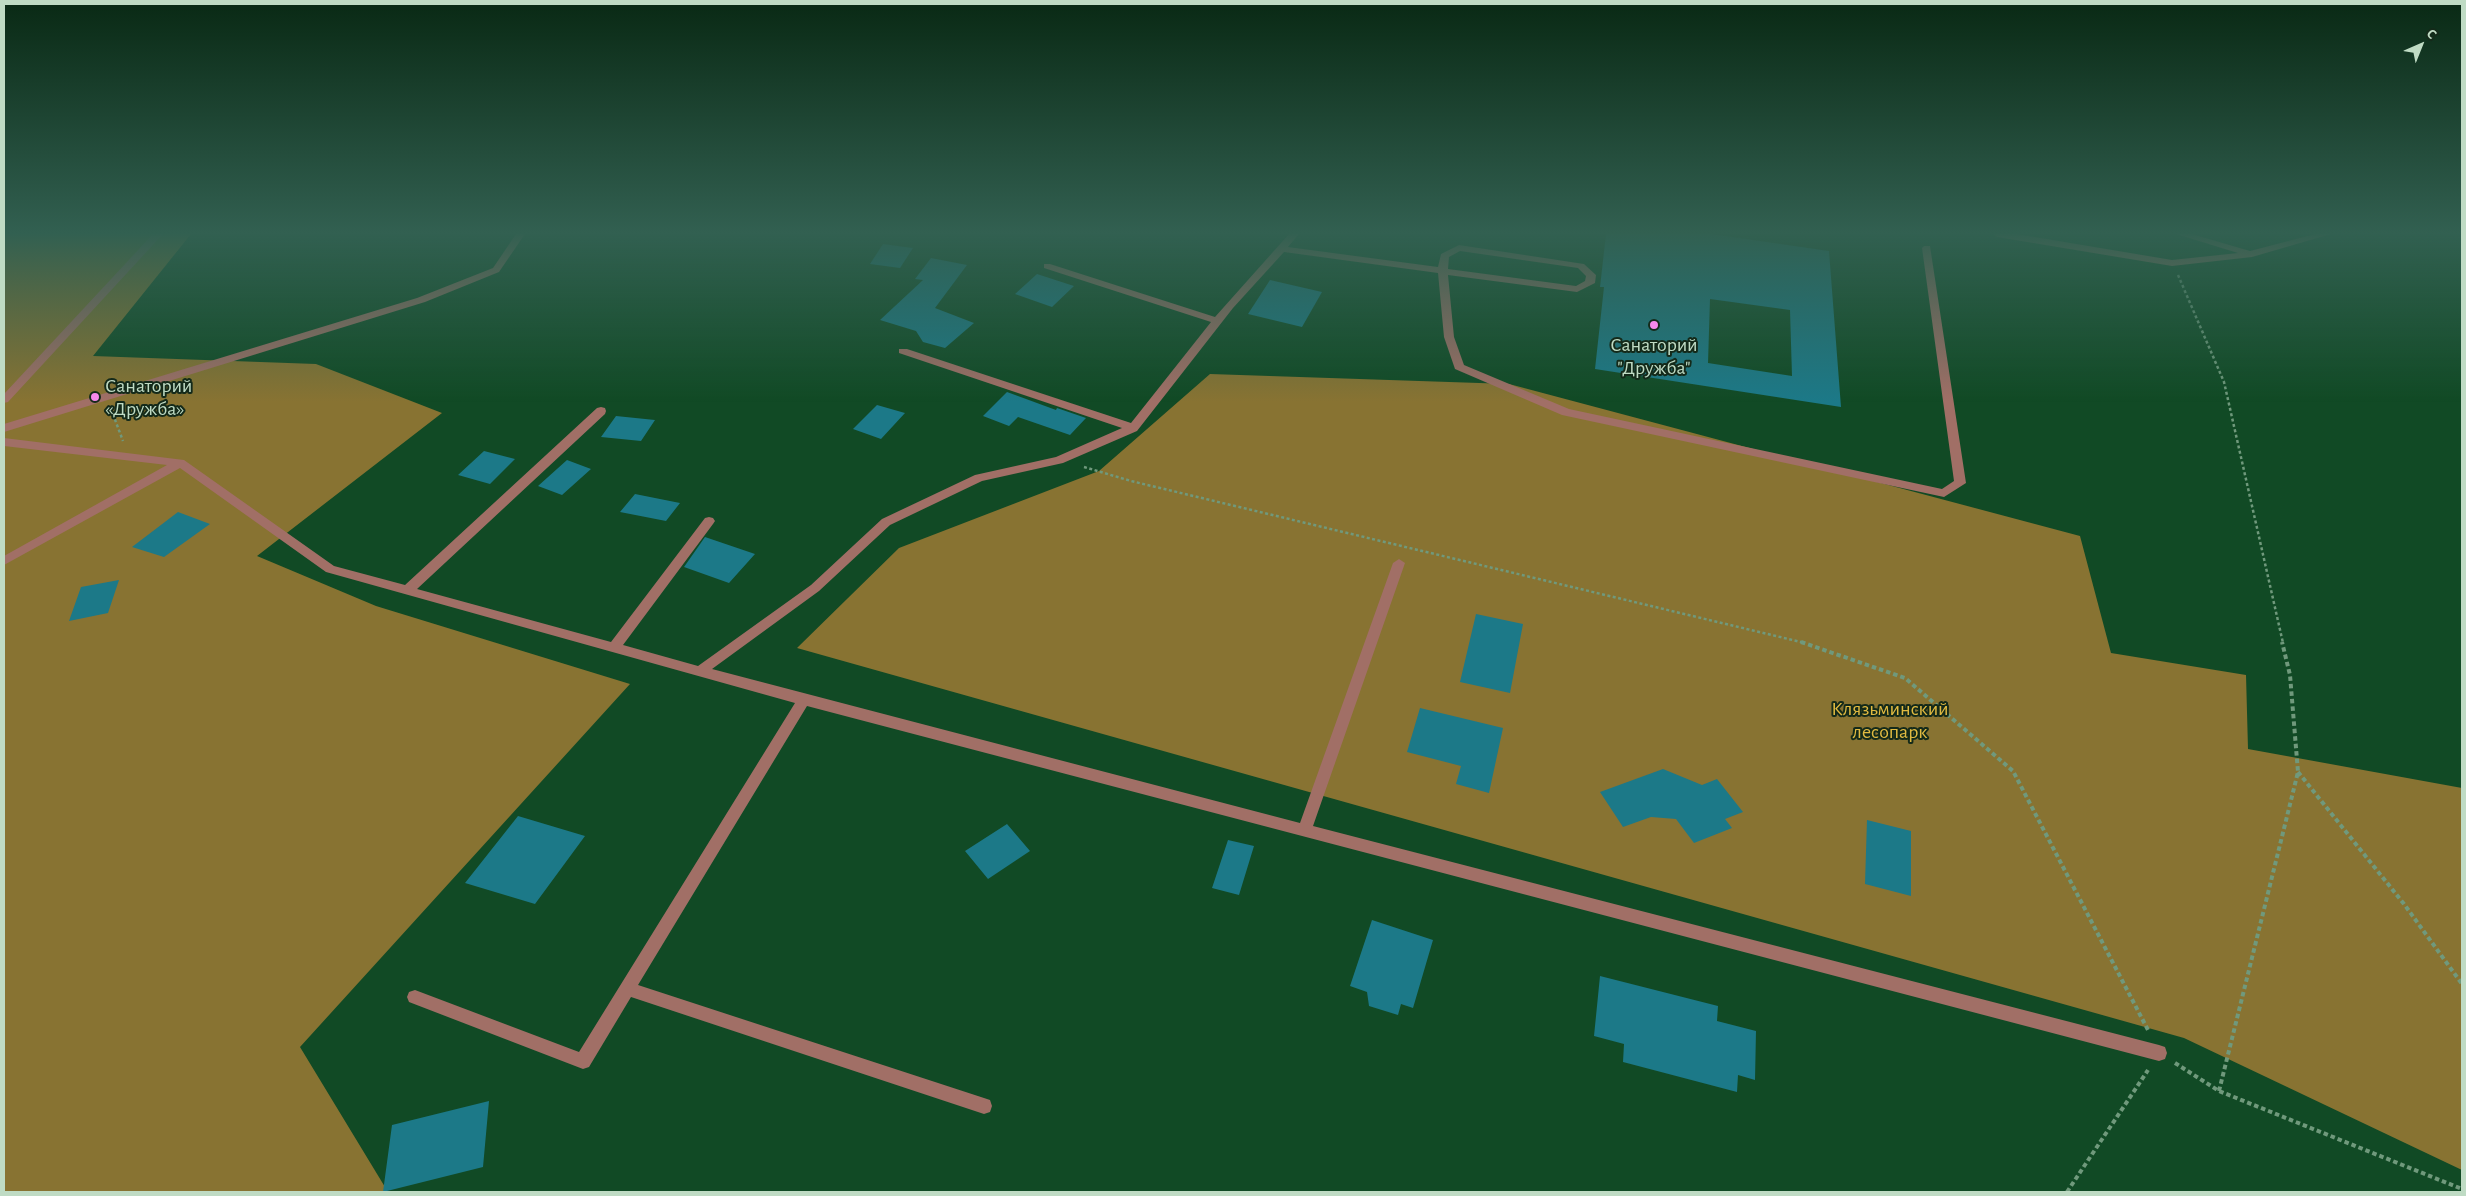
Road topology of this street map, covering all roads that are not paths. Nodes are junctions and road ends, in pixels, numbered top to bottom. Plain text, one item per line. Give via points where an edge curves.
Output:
1 (107, 290) edge
2 (446, 290) edge
3 (1121, 290) edge
4 (1245, 290) edge
5 (1445, 290) edge
6 (1933, 290) edge
7 (1217, 321) junction
8 (903, 351) dead end
9 (4, 400) edge
10 (601, 411) dead end
11 (4, 428) edge
12 (1133, 428) junction
13 (4, 442) edge
14 (180, 464) junction
15 (709, 521) dead end
16 (4, 561) edge
17 (1399, 563) dead end
18 (407, 591) junction
19 (614, 647) junction
20 (700, 671) junction
21 (804, 700) junction
22 (1305, 830) junction
23 (628, 989) junction
24 (415, 997) dead end
25 (2159, 1052) road end
26 (984, 1106) dead end

1 - 9 street
2 - 11 street
3 - 7 street
4 - 7 street
5 - 6 street via 1449,337 1459,367 1566,412 1944,493 1960,483
7 - 12 street
8 - 12 street
10 - 18 street
12 - 20 street via 1059,460 979,478 886,522 815,588
13 - 14 street
14 - 16 street
14 - 18 street via 330,569
15 - 19 street
17 - 22 street
18 - 19 street
19 - 20 street
20 - 21 street
21 - 22 street
21 - 23 street
22 - 25 street
23 - 24 street via 583,1061
23 - 26 street

